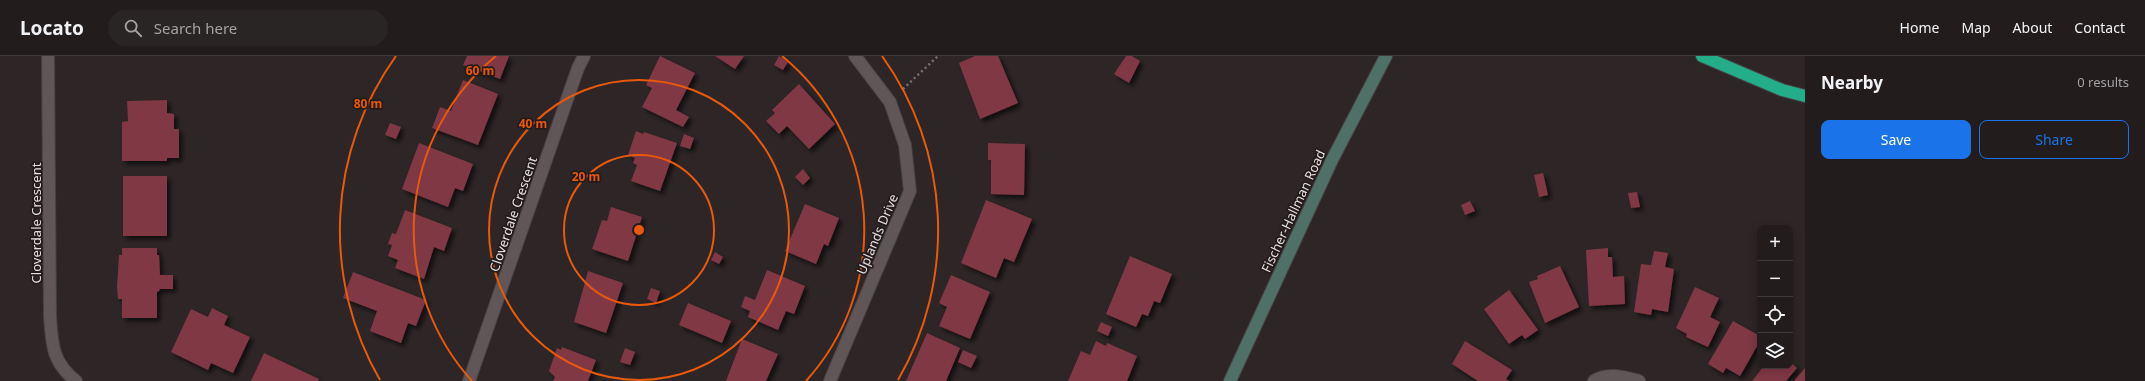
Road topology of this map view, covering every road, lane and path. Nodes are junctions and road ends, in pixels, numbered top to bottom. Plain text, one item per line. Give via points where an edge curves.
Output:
1 (48, 56) edge
2 (584, 56) edge
3 (855, 56) edge
4 (938, 56) edge
5 (1386, 56) edge
6 (1702, 56) edge
7 (1805, 96) edge
8 (890, 102) junction
9 (76, 381) edge
10 (469, 381) edge
11 (830, 381) edge
12 (1230, 381) edge
13 (1594, 381) edge
14 (1639, 381) edge

1 - 9 street, Cloverdale Crescent via 52,348 66,372
2 - 10 street, Cloverdale Crescent
3 - 8 street, Uplands Drive
4 - 8 path
5 - 12 main road, Fischer-Hallman Road via 1332,160
6 - 7 highway via 1782,90
8 - 11 street, Uplands Drive via 905,145 910,191
13 - 14 street via 1618,376

